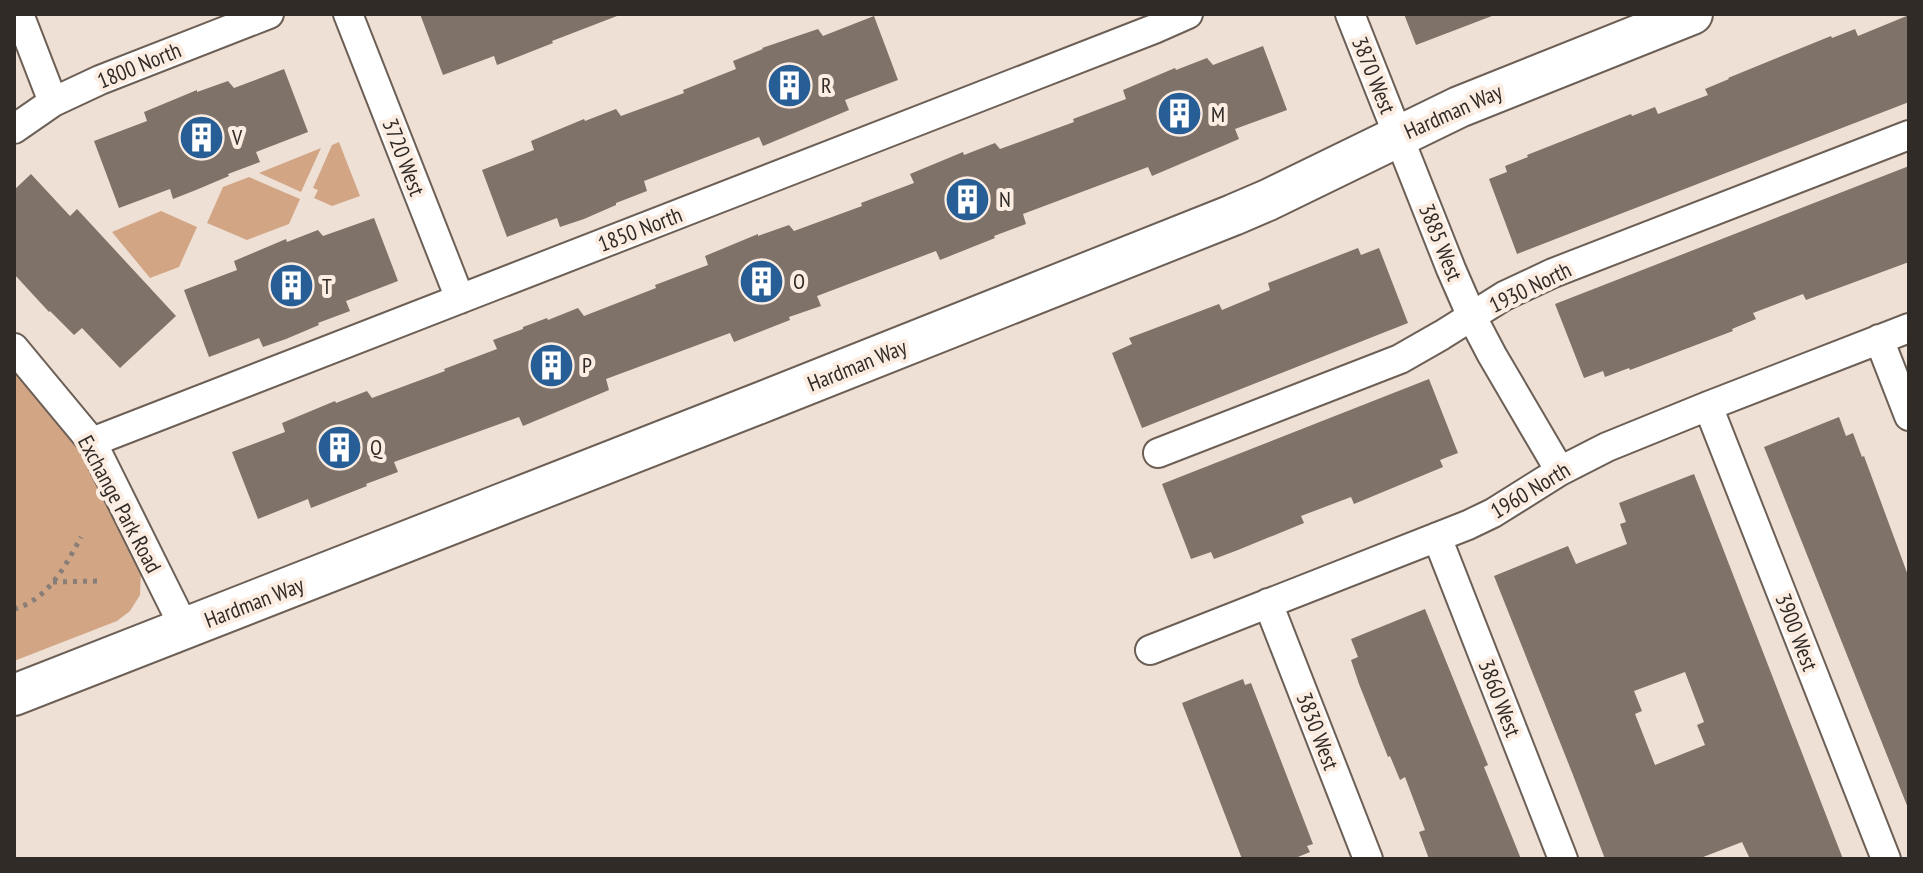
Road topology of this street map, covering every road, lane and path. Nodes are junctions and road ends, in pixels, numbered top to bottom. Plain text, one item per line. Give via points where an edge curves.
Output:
1 (19, 14) edge
2 (269, 14) edge
3 (348, 14) edge
4 (1188, 14) edge
5 (1350, 14) edge
6 (1692, 14) edge
7 (53, 102) junction
8 (14, 129) edge
9 (1398, 135) junction
10 (1909, 135) edge
11 (460, 299) junction
12 (1472, 317) junction
13 (1909, 328) edge
14 (1879, 339) junction
15 (14, 348) edge
16 (1708, 406) junction
17 (1909, 416) edge
18 (92, 442) junction
19 (1158, 453) dead end
20 (1560, 471) junction
21 (81, 537) dead end
22 (1437, 537) junction
23 (100, 581) dead end
24 (53, 582) junction
25 (1268, 603) junction
26 (14, 609) edge
27 (185, 629) junction
28 (1150, 650) dead end
29 (14, 695) edge
30 (1368, 859) edge
31 (1563, 859) edge
32 (1886, 859) edge

1 - 7 street
2 - 7 street, 1800 North
3 - 11 street, 3720 West
4 - 11 street, 1850 North
5 - 9 street, 3870 West
6 - 9 street, Hardman Way
7 - 8 street, 1800 North
9 - 12 street, 3885 West
9 - 27 street, Hardman Way via 1233,215
10 - 12 street, 1930 North via 1553,273
11 - 18 street, 1850 North
12 - 19 street, 1930 North via 1400,359
12 - 20 street, 3885 West
13 - 14 street, 1960 North
14 - 16 street, 1960 North
14 - 17 street
15 - 18 street, Exchange Park Road
16 - 20 street, 1960 North
16 - 32 street, 3900 West
18 - 27 street, Exchange Park Road
20 - 22 street, 1960 North via 1493,513
21 - 24 path
22 - 25 street, 1960 North
22 - 31 street, 3860 West
23 - 24 path
24 - 26 path
25 - 28 street, 1960 North
25 - 30 street, 3830 West
27 - 29 street, Hardman Way

